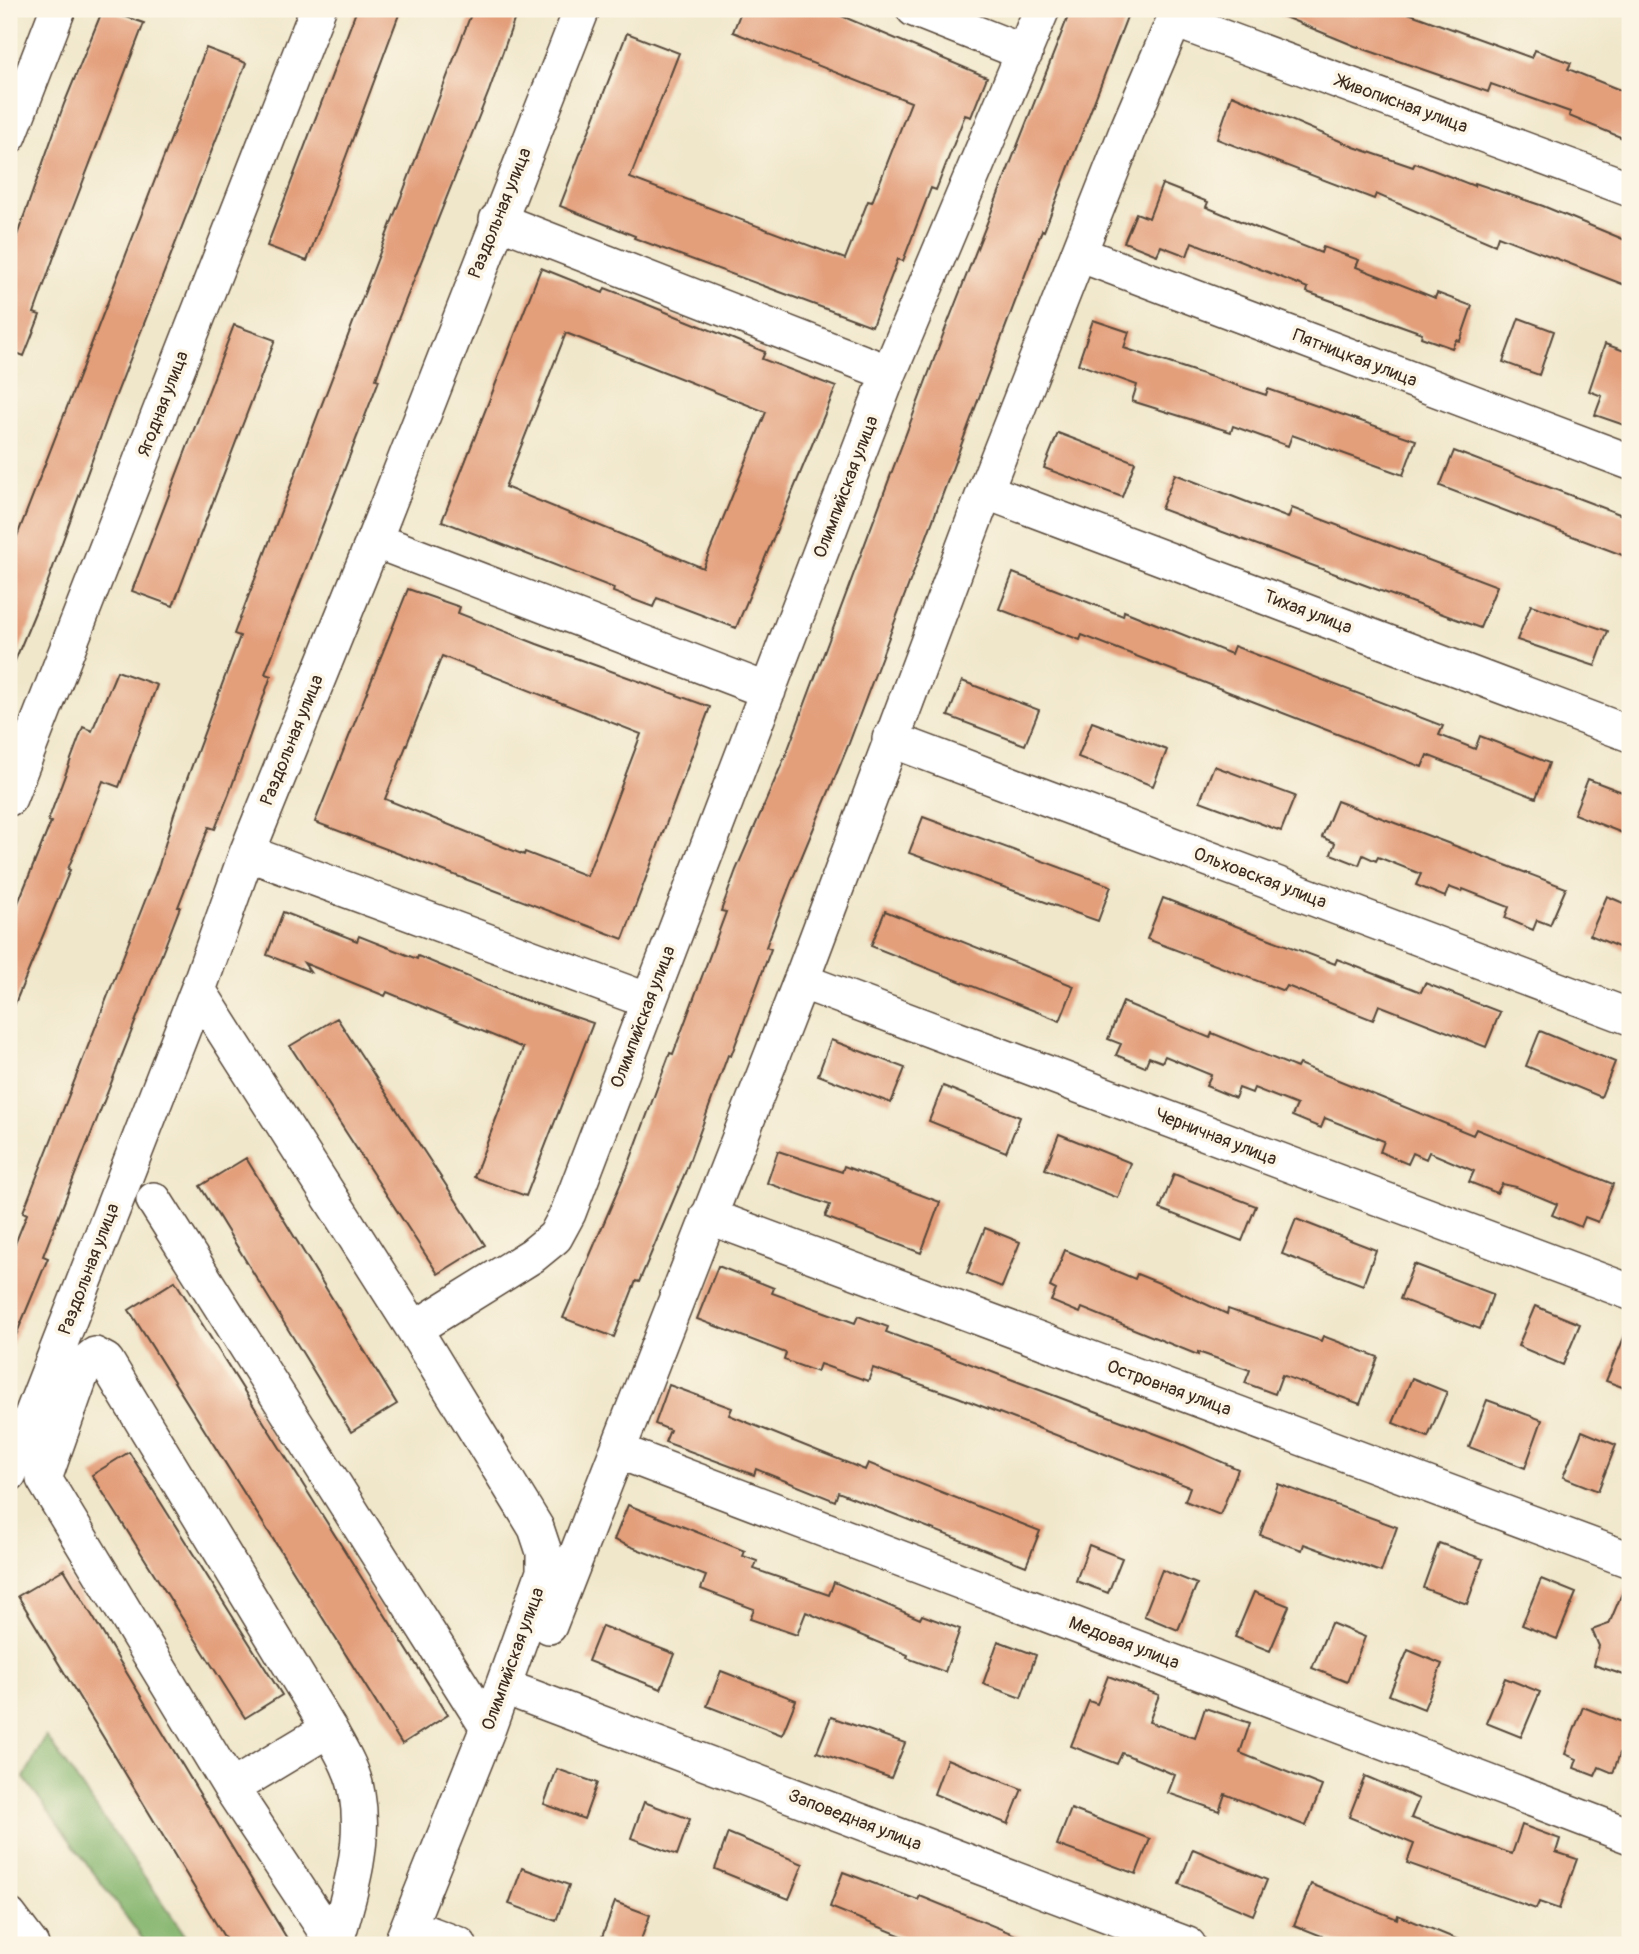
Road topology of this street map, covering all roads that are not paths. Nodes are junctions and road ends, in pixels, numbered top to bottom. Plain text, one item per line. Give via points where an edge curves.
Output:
1 (58, 9) edge
2 (317, 9) edge
3 (582, 9) edge
4 (914, 9) edge
5 (1042, 9) edge
6 (1177, 14) edge
7 (1025, 52) junction
8 (9, 136) edge
9 (1630, 188) edge
10 (497, 220) junction
11 (1079, 254) junction
12 (889, 373) junction
13 (1630, 462) edge
14 (985, 491) junction
15 (374, 540) junction
16 (768, 691) junction
17 (1630, 734) edge
18 (890, 739) junction
19 (9, 799) edge
20 (247, 853) junction
21 (801, 981) junction
22 (198, 990) junction
23 (649, 1001) junction
24 (1630, 1017) edge
25 (154, 1200) dead end
26 (708, 1216) junction
27 (1630, 1292) edge
28 (414, 1329) junction
29 (618, 1451) junction
30 (9, 1474) edge
31 (1630, 1560) edge
32 (523, 1694) junction
33 (488, 1728) junction
34 (329, 1729) junction
35 (231, 1788) junction
36 (1630, 1836) edge
37 (9, 1916) edge
38 (427, 1942) edge
39 (32, 1945) edge
40 (335, 1945) edge
41 (1188, 1945) edge

1 - 8 street
2 - 19 street, Ягодная улица
3 - 10 street, Раздольная улица
4 - 7 street
5 - 7 street, Олимпийская улица
6 - 9 street, Живописная улица
6 - 11 street, Олимпийская улица
7 - 12 street, Олимпийская улица
10 - 12 street
10 - 15 street, Раздольная улица
11 - 13 street, Пятницкая улица
11 - 14 street, Олимпийская улица
12 - 16 street, Олимпийская улица
14 - 17 street, Тихая улица
14 - 18 street, Олимпийская улица
15 - 16 street
15 - 20 street, Раздольная улица
16 - 23 street, Олимпийская улица
18 - 21 street, Олимпийская улица
18 - 24 street, Ольховская улица
20 - 22 street, Раздольная улица
20 - 23 street
21 - 26 street, Олимпийская улица
21 - 27 street, Черничная улица
22 - 28 street
22 - 30 street, Раздольная улица
23 - 28 street, Олимпийская улица via 555,1237
25 - 33 street
26 - 29 street, Олимпийская улица
26 - 31 street, Островная улица
28 - 33 street, Олимпийская улица via 536,1528 544,1552 539,1591
29 - 32 street, Олимпийская улица
29 - 36 street, Медовая улица
32 - 38 street, Олимпийская улица
32 - 41 street, Заповедная улица
33 - 38 street, Олимпийская улица
34 - 35 street
34 - 35 street via 106,1361 101,1356 89,1357 44,1479
34 - 40 street via 357,1792 359,1824 355,1872
35 - 40 street
37 - 39 street

